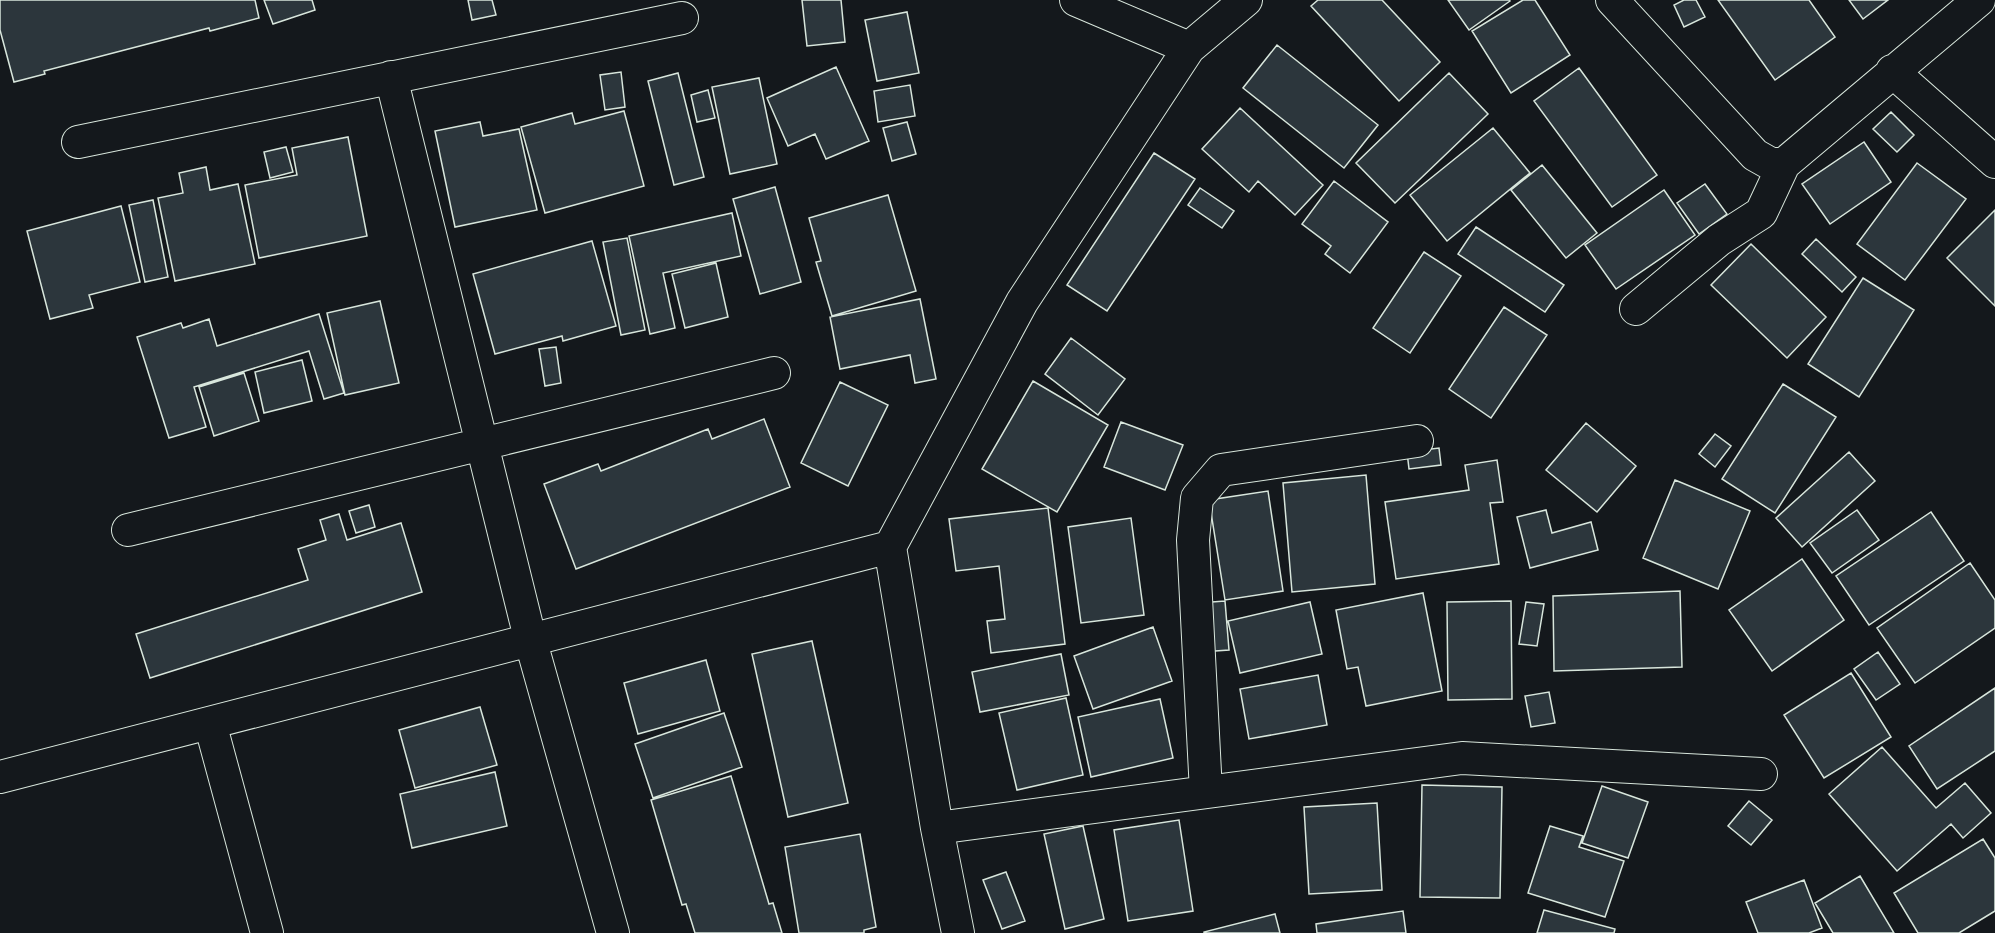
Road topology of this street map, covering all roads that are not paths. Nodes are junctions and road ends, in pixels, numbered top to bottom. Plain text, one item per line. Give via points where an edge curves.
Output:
1 (1076, 0) edge
2 (1246, 0) edge
3 (1612, 0) edge
4 (1979, 0) edge
5 (682, 18) dead end
6 (1189, 48) junction
7 (1892, 71) junction
8 (391, 77) junction
9 (78, 142) dead end
10 (1995, 162) edge
11 (1784, 164) junction
12 (1636, 309) dead end
13 (774, 373) dead end
14 (1417, 441) dead end
15 (482, 446) junction
16 (128, 530) dead end
17 (890, 547) junction
18 (531, 642) junction
19 (210, 723) junction
20 (1761, 774) dead end
21 (0, 777) edge
22 (1206, 792) junction
23 (937, 828) junction
24 (267, 933) edge
25 (613, 933) edge
26 (958, 933) edge

1 - 6 street
2 - 6 street
3 - 11 street via 1755,155 1771,164
4 - 7 street
5 - 8 street
6 - 17 street via 1022,302
7 - 10 street
7 - 11 street
8 - 9 street
8 - 15 street
11 - 12 street via 1761,213 1719,240
13 - 15 street
14 - 22 street via 1221,470 1197,498 1192,540
15 - 16 street
15 - 18 street
17 - 18 street
17 - 23 street
18 - 19 street
18 - 25 street
19 - 21 street
19 - 24 street
20 - 22 street via 1462,758
22 - 23 street
23 - 26 street

